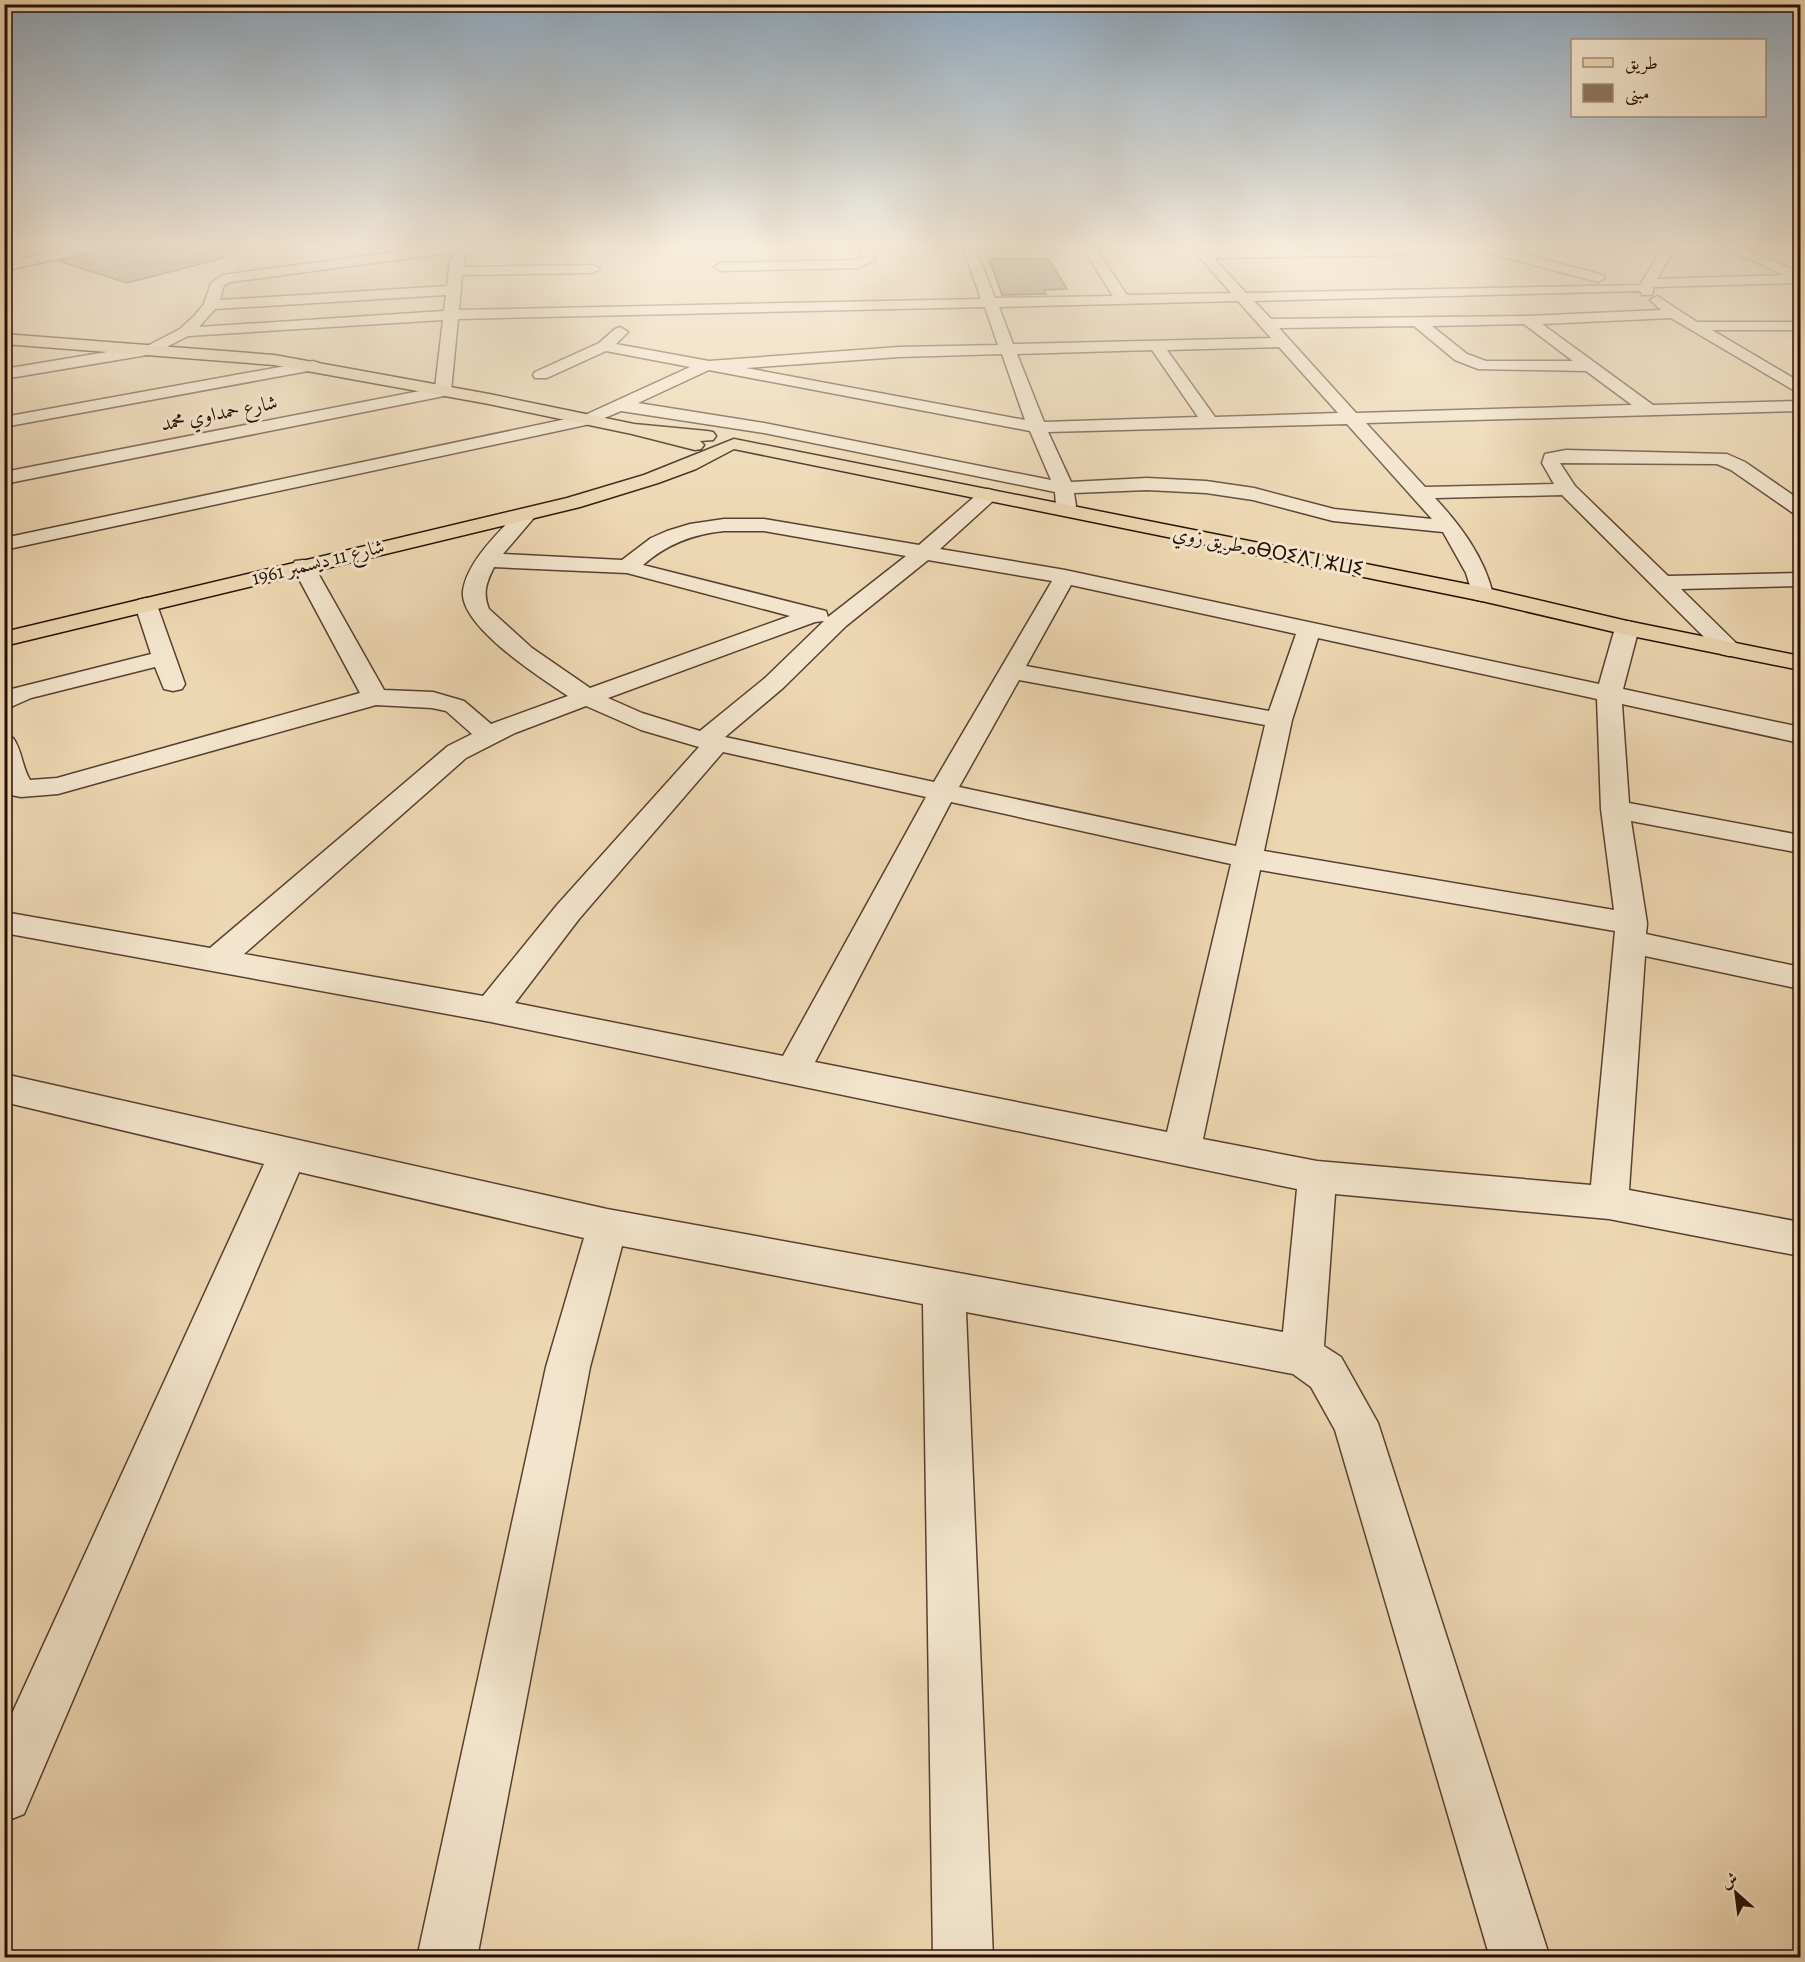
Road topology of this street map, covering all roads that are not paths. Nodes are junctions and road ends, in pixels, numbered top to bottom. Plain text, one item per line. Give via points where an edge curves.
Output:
1 (4, 339) edge
2 (173, 339) edge
3 (449, 339) edge
4 (612, 339) edge
5 (1005, 339) edge
6 (1093, 339) edge
7 (1280, 339) edge
8 (1438, 339) edge
9 (1552, 339) edge
10 (1718, 339) edge
11 (1283, 342) junction
12 (604, 346) junction
13 (1098, 346) junction
14 (1156, 346) junction
15 (1009, 348) junction
16 (153, 349) junction
17 (313, 366) junction
18 (705, 366) junction
19 (1589, 366) junction
20 (4, 374) edge
21 (541, 375) dead end
22 (1800, 389) edge
23 (443, 391) junction
24 (622, 406) junction
25 (1800, 406) edge
26 (1649, 410) junction
27 (1548, 413) junction
28 (590, 419) junction
29 (1353, 420) junction
30 (4, 422) edge
31 (1211, 423) junction
32 (1037, 427) junction
33 (1565, 428) dead end
34 (700, 442) junction
35 (1582, 442) dead end
36 (730, 446) junction
37 (1598, 456) junction
38 (4, 478) edge
39 (1763, 483) junction
40 (1791, 483) dead end
41 (632, 485) junction
42 (1065, 488) junction
43 (1567, 489) junction
44 (1421, 493) junction
45 (988, 495) junction
46 (1800, 509) edge
47 (1066, 510) junction
48 (528, 513) junction
49 (1450, 527) junction
50 (4, 544) edge
51 (924, 552) junction
52 (488, 560) junction
53 (303, 566) junction
54 (627, 567) junction
55 (1065, 578) junction
56 (1800, 580) edge
57 (1661, 583) junction
58 (1482, 594) junction
59 (146, 605) junction
60 (825, 618) junction
61 (1627, 628) junction
62 (1310, 631) junction
63 (4, 639) edge
64 (1729, 649) junction
65 (164, 658) junction
66 (1800, 663) edge
67 (1012, 671) junction
68 (172, 684) dead end
69 (1609, 694) junction
70 (375, 697) junction
71 (588, 698) junction
72 (4, 703) edge
73 (1279, 720) junction
74 (488, 735) junction
75 (1800, 735) edge
76 (711, 741) junction
77 (6, 759) edge
78 (942, 792) junction
79 (1615, 809) junction
80 (1800, 844) edge
81 (1247, 858) junction
82 (4, 922) edge
83 (1630, 933) junction
84 (217, 960) junction
85 (1800, 978) edge
86 (491, 1010) junction
87 (792, 1072) junction
88 (4, 1088) edge
89 (1182, 1148) junction
90 (288, 1153) junction
91 (1317, 1177) junction
92 (1609, 1203) junction
93 (607, 1226) junction
94 (1800, 1239) edge
95 (944, 1289) junction
96 (1302, 1356) junction
97 (4, 1794) edge
98 (447, 1958) edge
99 (963, 1958) edge
100 (1520, 1958) edge

1 - 16 main road
2 - 16 street
3 - 23 street
4 - 12 street
5 - 15 street
6 - 13 street
7 - 11 street
8 - 19 street via 1461,357 1484,366
9 - 19 street
10 - 22 street
11 - 14 street
11 - 29 street
12 - 18 street
12 - 21 street
13 - 14 street
13 - 15 street
14 - 31 street
15 - 18 street via 888,352
15 - 32 street
16 - 17 main road
16 - 20 street
17 - 23 main road
17 - 30 street
18 - 24 street
18 - 32 street
19 - 26 street
23 - 28 main road
23 - 38 street, شارع حمداوي محمد
24 - 28 street
24 - 42 street via 764,428
25 - 26 street
26 - 27 street
27 - 29 street
27 - 33 street
28 - 34 main road
28 - 50 street
29 - 31 street
29 - 44 street
31 - 32 street
32 - 42 street
34 - 36 main road, طريق زوي ⴰⴱⵔⵉⴷ ⵏ ⵣⵡⵉ via 731,437 736,441
34 - 41 main road
35 - 37 street
36 - 41 main road via 676,472
36 - 45 main road, طريق زوي ⴰⴱⵔⵉⴷ ⵏ ⵣⵡⵉ
37 - 39 street via 1720,458
37 - 43 street via 1552,458 1551,464
39 - 40 street
39 - 46 street
41 - 48 main road, شارع 11 ديسمبر 1961
42 - 47 street
42 - 49 street via 1186,485 1254,494 1333,515
43 - 44 street
43 - 57 street
44 - 49 street
45 - 47 main road, طريق زوي ⴰⴱⵔⵉⴷ ⵏ ⵣⵡⵉ
45 - 51 street
47 - 58 main road, طريق زوي ⴰⴱⵔⵉⴷ ⵏ ⵣⵡⵉ
48 - 52 street
48 - 53 main road, شارع 11 ديسمبر 1961
49 - 58 street via 1477,573
51 - 54 street via 764,525 730,524 671,535 653,544
51 - 55 street
51 - 60 street
52 - 54 street
52 - 71 street via 473,599 477,609 500,635
53 - 59 main road, شارع 11 ديسمبر 1961
53 - 70 street
54 - 60 street
55 - 62 street
55 - 67 street
56 - 57 street
57 - 64 street
58 - 61 main road, طريق زوي ⴰⴱⵔⵉⴷ ⵏ ⵣⵡⵉ
59 - 63 main road, شارع 11 ديسمبر 1961
59 - 65 street
60 - 71 street
60 - 76 street via 774,683
61 - 64 main road, طريق زوي ⴰⴱⵔⵉⴷ ⵏ ⵣⵡⵉ
61 - 69 street
62 - 69 street
62 - 73 street
64 - 66 main road, طريق زوي ⴰⴱⵔⵉⴷ ⵏ ⵣⵡⵉ
65 - 68 street
65 - 72 street via 22,693
67 - 73 street
67 - 78 street
69 - 75 street
69 - 79 street
70 - 74 street via 433,700 455,706
70 - 77 street via 58,786 21,789
71 - 74 street
71 - 76 street via 649,723
73 - 81 street
74 - 84 street via 457,752
76 - 78 street
76 - 86 street
78 - 81 street
78 - 87 street
79 - 80 street
79 - 83 street
81 - 83 street
81 - 89 street
82 - 84 street
83 - 85 street
83 - 92 street
84 - 86 street
86 - 87 street
87 - 89 street
88 - 90 street
89 - 91 street
90 - 93 street
90 - 97 street
91 - 92 street
91 - 96 street
92 - 94 street
93 - 95 street
93 - 98 street via 568,1367
95 - 96 street
95 - 99 street
96 - 100 street via 1326,1372 1355,1423

